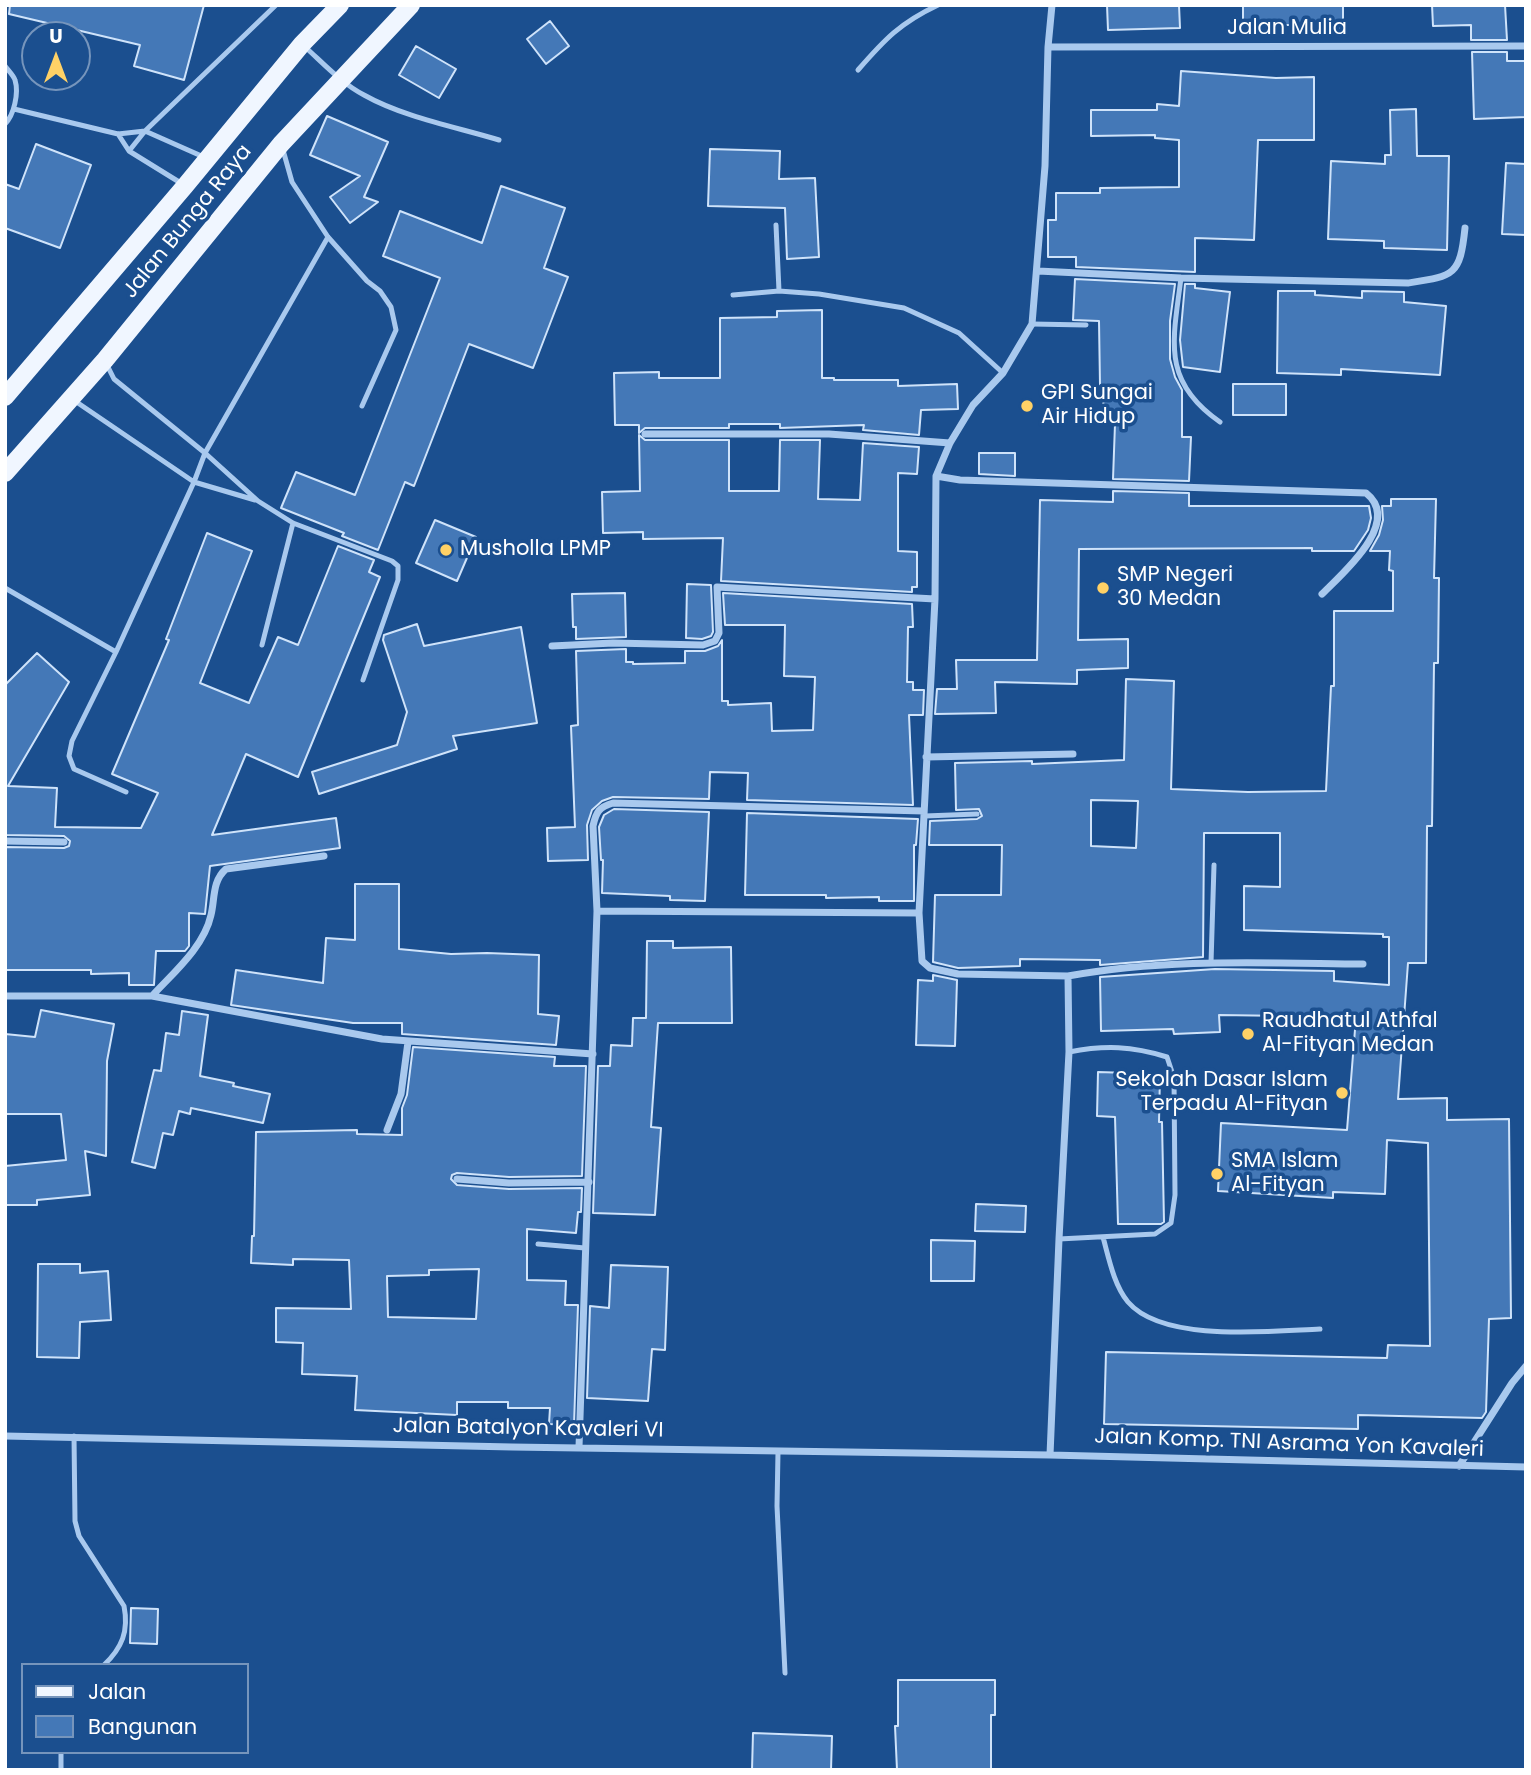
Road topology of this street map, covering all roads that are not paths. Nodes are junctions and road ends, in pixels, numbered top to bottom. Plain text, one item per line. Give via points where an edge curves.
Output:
1 (276, 5) edge
2 (340, 5) edge
3 (411, 5) edge
4 (938, 5) edge
5 (1052, 5) edge
6 (302, 44) junction
7 (1526, 46) edge
8 (1048, 47) junction
9 (5, 66) edge
10 (858, 70) dead end
11 (343, 81) junction
12 (14, 109) junction
13 (5, 124) edge
14 (145, 131) junction
15 (118, 134) junction
16 (499, 140) dead end
17 (281, 144) junction
18 (129, 151) junction
19 (208, 159) junction
20 (185, 186) junction
21 (776, 225) dead end
22 (1465, 228) dead end
23 (328, 237) junction
24 (1038, 271) junction
25 (1181, 278) junction
26 (779, 291) junction
27 (733, 295) dead end
28 (1032, 324) junction
29 (1086, 325) dead end
30 (105, 360) junction
31 (1003, 373) junction
32 (5, 397) edge
33 (72, 399) junction
34 (362, 406) dead end
35 (1220, 422) dead end
36 (645, 434) dead end
37 (950, 443) junction
38 (205, 453) junction
39 (5, 473) edge
40 (936, 476) junction
41 (194, 482) junction
42 (258, 501) junction
43 (293, 523) junction
44 (5, 588) edge
45 (1322, 594) dead end
46 (935, 599) junction
47 (262, 645) dead end
48 (552, 646) dead end
49 (116, 652) junction
50 (363, 680) dead end
51 (1073, 754) dead end
52 (926, 757) junction
53 (127, 792) dead end
54 (924, 814) junction
55 (977, 814) dead end
56 (5, 841) edge
57 (64, 842) dead end
58 (324, 856) dead end
59 (1214, 865) dead end
60 (597, 911) junction
61 (919, 913) junction
62 (1211, 962) junction
63 (1363, 964) dead end
64 (1068, 976) junction
65 (5, 996) edge
66 (152, 996) junction
67 (408, 1042) junction
68 (1069, 1052) junction
69 (593, 1054) junction
70 (387, 1130) dead end
71 (457, 1179) dead end
72 (589, 1182) junction
73 (1103, 1237) junction
74 (1059, 1239) junction
75 (538, 1244) dead end
76 (585, 1248) junction
77 (1320, 1329) dead end
78 (1526, 1366) edge
79 (5, 1436) edge
80 (74, 1436) junction
81 (579, 1447) junction
82 (778, 1452) junction
83 (1050, 1455) junction
84 (1460, 1466) junction
85 (1526, 1468) edge
86 (106, 1663) edge
87 (785, 1673) dead end

1 - 14 lane
2 - 6 main road, Jalan Bunga Raya
3 - 11 main road, Jalan Bunga Raya
4 - 10 lane via 889,34
5 - 8 street
6 - 11 lane
6 - 19 main road, Jalan Bunga Raya
7 - 8 street, Jalan Mulia
8 - 24 street
9 - 12 lane via 15,80
11 - 16 lane via 384,105
11 - 17 main road, Jalan Bunga Raya
12 - 13 lane
12 - 15 lane
14 - 15 lane
14 - 18 lane
14 - 19 lane
15 - 18 lane
17 - 23 lane via 292,182
17 - 30 main road, Jalan Bunga Raya
18 - 20 lane
19 - 20 main road, Jalan Bunga Raya
20 - 32 main road, Jalan Bunga Raya
21 - 26 lane
22 - 25 street via 1462,258 1439,278 1408,283
23 - 34 lane via 380,291 391,307 396,330
23 - 38 lane
24 - 25 street
24 - 28 street
25 - 35 lane via 1172,347 1176,368 1199,407
26 - 27 lane
26 - 31 lane via 904,308 959,333
28 - 29 lane
28 - 31 street
30 - 33 main road, Jalan Bunga Raya
30 - 38 lane via 114,379
31 - 37 street via 973,405
33 - 39 main road, Jalan Bunga Raya
33 - 41 lane
36 - 37 street via 829,434
37 - 40 street
38 - 41 lane
38 - 42 lane
40 - 45 street via 1366,493 1378,513 1372,537 1362,555
40 - 46 street
41 - 42 lane
41 - 49 lane
42 - 43 lane
43 - 47 lane
43 - 50 lane via 398,566 398,580
44 - 49 lane
46 - 48 street via 717,587 719,633 715,641 704,645
46 - 52 street
49 - 53 lane via 69,756 74,769
51 - 52 street
52 - 54 street
54 - 55 lane
54 - 60 street via 601,806 593,826
54 - 61 street
56 - 57 street
58 - 66 street via 226,869 216,884 211,918 193,950
59 - 62 lane
60 - 61 street
60 - 69 street
61 - 64 street via 922,961 930,968 958,974
62 - 63 street
62 - 64 street
64 - 68 street
65 - 66 street
66 - 67 street
67 - 69 street
67 - 70 street via 401,1094
68 - 73 lane via 1134,1048 1167,1057 1174,1078 1171,1223 1155,1234
68 - 74 street
69 - 72 street
71 - 72 street
72 - 76 street
73 - 74 lane
73 - 77 lane via 1128,1301 1163,1325 1227,1333
74 - 83 street
75 - 76 lane
76 - 81 street
78 - 84 street
79 - 80 street, Jalan Batalyon Kavaleri VI
80 - 81 street, Jalan Batalyon Kavaleri VI
80 - 86 lane via 79,1536 127,1618 122,1643
81 - 82 street, Jalan Batalyon Kavaleri VI
82 - 83 street, Jalan Batalyon Kavaleri VI
82 - 87 lane
83 - 84 street, Jalan Komp. TNI Asrama Yon Kavaleri
84 - 85 street, Jalan Komp. TNI Asrama Yon Kavaleri

